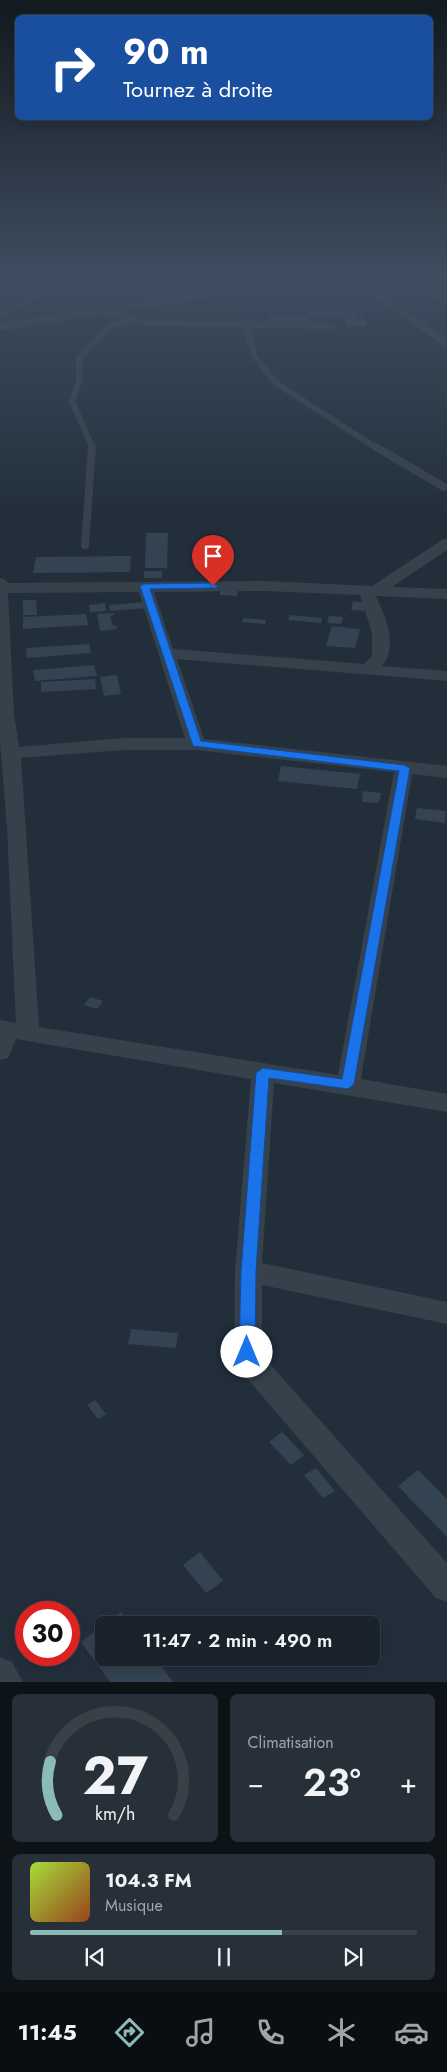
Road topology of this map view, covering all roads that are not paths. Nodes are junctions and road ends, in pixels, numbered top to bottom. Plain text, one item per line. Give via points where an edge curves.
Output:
1 (80, 356) edge
2 (253, 356) edge
3 (444, 487) dead end
4 (447, 543) edge
5 (85, 545) dead end
6 (0, 583) edge
7 (144, 586) junction
8 (1, 588) edge
9 (371, 590) junction
10 (447, 594) edge
11 (166, 653) junction
12 (369, 669) junction
13 (447, 676) edge
14 (3, 714) edge
15 (196, 744) junction
16 (11, 753) junction
17 (404, 768) junction
18 (447, 772) edge
19 (12, 1030) edge
20 (0, 1052) edge
21 (263, 1073) junction
22 (348, 1084) junction
23 (447, 1103) edge
24 (248, 1271) junction
25 (447, 1313) edge
26 (447, 1587) edge
27 (0, 1674) edge
28 (6, 1682) edge

1 - 5 lane via 79,382 72,400 94,449
2 - 3 lane via 260,369 276,383
4 - 9 street
6 - 8 street
7 - 8 street
7 - 9 street
7 - 11 street
8 - 14 street
9 - 10 street
9 - 12 street via 382,645 380,656
11 - 12 street
11 - 15 street
12 - 13 street
14 - 16 street
15 - 16 street via 123,744
15 - 17 street
16 - 19 street
17 - 18 street
17 - 22 street
19 - 20 street
19 - 21 street
21 - 22 street
21 - 24 street
22 - 23 street
24 - 25 street
24 - 26 street via 248,1359
27 - 28 street

